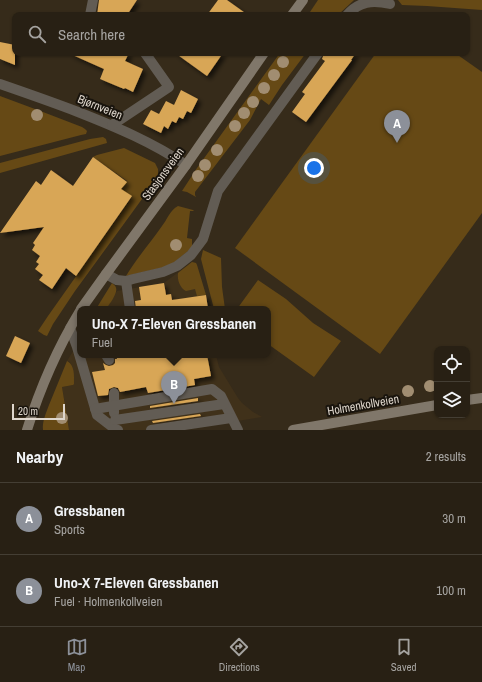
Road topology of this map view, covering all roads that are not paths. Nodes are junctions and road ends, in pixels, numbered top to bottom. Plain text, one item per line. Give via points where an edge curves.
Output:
1 (93, 0) edge
2 (303, 0) edge
3 (390, 4) dead end
4 (91, 12) edge
5 (294, 12) edge
6 (351, 12) edge
7 (147, 56) edge
8 (262, 56) edge
9 (316, 56) edge
10 (0, 84) edge
11 (112, 125) junction
12 (186, 165) junction
13 (106, 274) junction
14 (126, 280) junction
15 (84, 306) edge
16 (130, 306) edge
17 (77, 317) edge
18 (70, 328) junction
19 (77, 344) edge
20 (81, 358) edge
21 (114, 393) dead end
22 (482, 398) edge
23 (470, 400) edge
24 (224, 404) junction
25 (114, 406) junction
26 (434, 406) edge
27 (95, 409) junction
28 (231, 418) junction
29 (116, 426) edge
30 (338, 426) edge
31 (26, 430) edge
32 (151, 430) edge
33 (238, 430) edge
34 (293, 430) edge

1 - 4 street
2 - 5 street
3 - 6 street via 367,1
7 - 11 street via 169,87
8 - 12 street, Stasjonsveien
9 - 14 street via 218,192 202,239 191,255 177,266 163,272
10 - 11 street, Bjørnveien
11 - 12 street, Bjørnveien via 150,143
12 - 13 street, Stasjonsveien
13 - 14 street via 117,280
13 - 15 street, Stasjonsveien
14 - 16 street
17 - 18 street, Stasjonsveien
18 - 19 street
18 - 31 street, Stasjonsveien via 47,374
20 - 27 street
21 - 25 street
22 - 23 street
24 - 25 street via 221,396 212,389
24 - 28 street
24 - 29 street
25 - 27 street
25 - 29 street
26 - 30 street, Holmenkollveien
27 - 29 street via 97,415
28 - 32 street
28 - 33 street
30 - 34 street, Holmenkollveien

